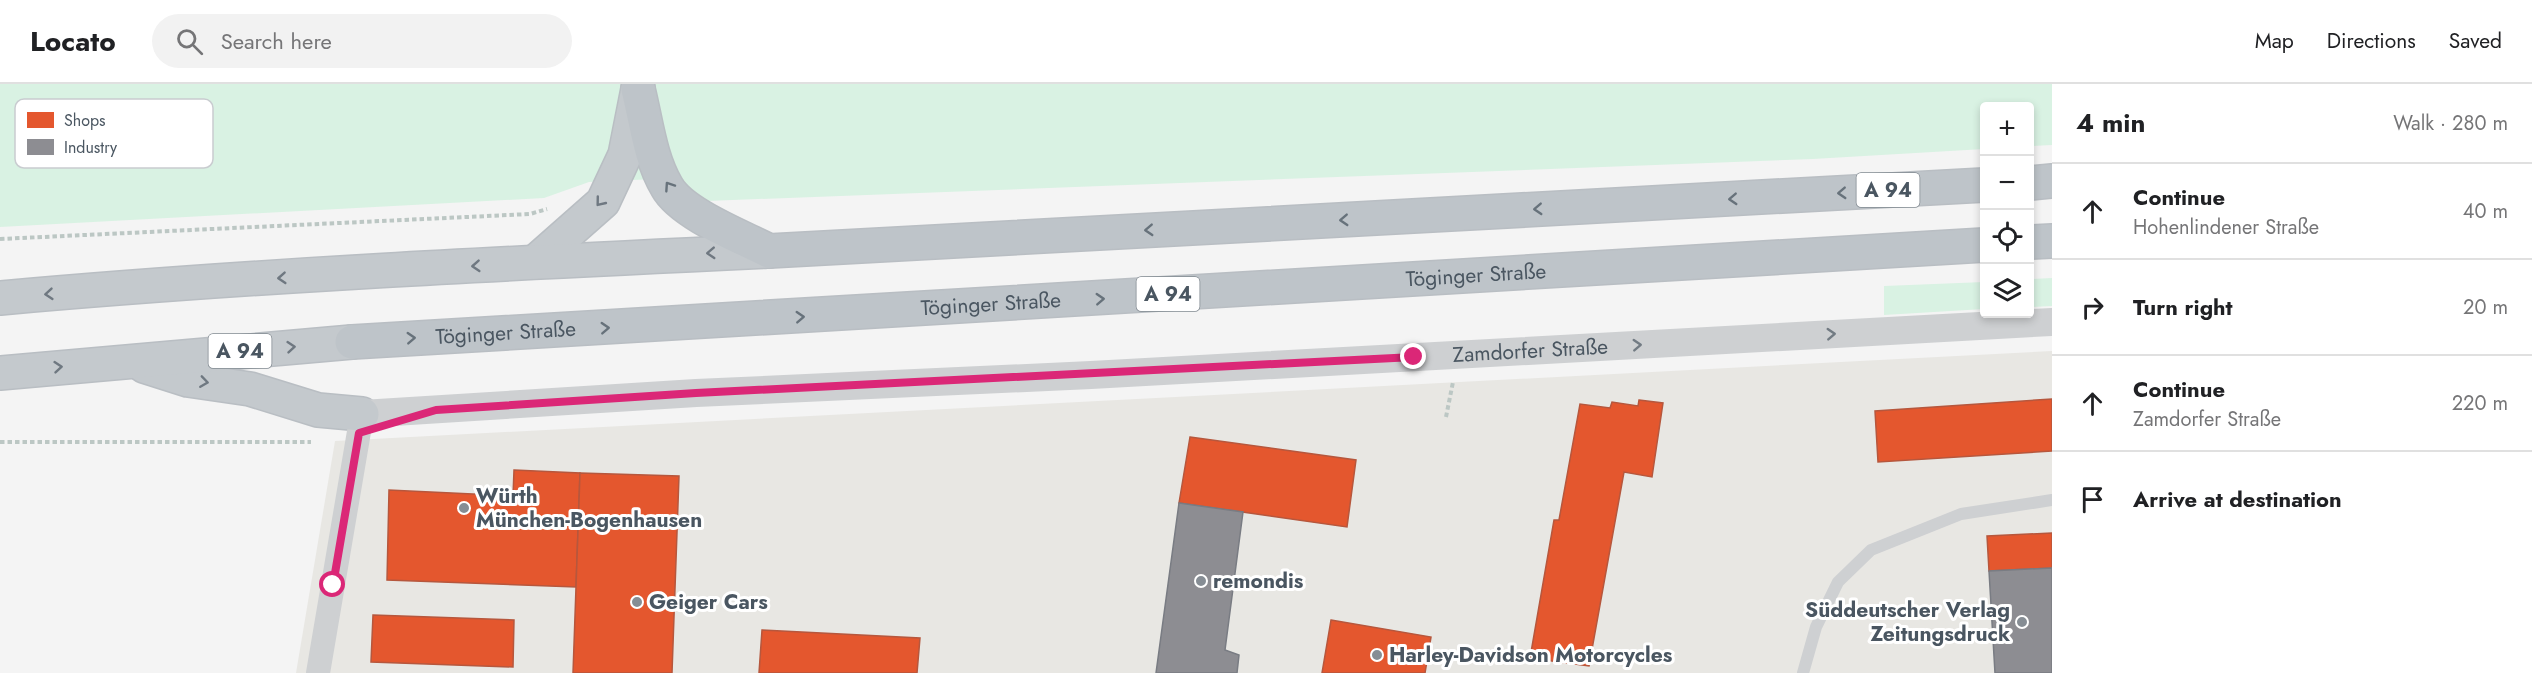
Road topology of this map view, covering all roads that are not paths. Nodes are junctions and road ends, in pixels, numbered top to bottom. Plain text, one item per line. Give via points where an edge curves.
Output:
1 (2052, 181) edge
2 (2034, 183) edge
3 (1980, 185) edge
4 (2052, 241) edge
5 (2034, 242) edge
6 (1980, 245) edge
7 (769, 251) junction
8 (535, 262) junction
9 (0, 298) edge
10 (2052, 322) edge
11 (128, 361) junction
12 (0, 373) edge
13 (360, 424) junction
14 (2052, 500) edge
15 (318, 673) edge
16 (1803, 673) edge

1 - 2 highway
3 -> 7 highway, A 94
4 - 5 highway
11 -> 6 highway, Töginger Straße / A 94 via 352,342
7 -> 8 highway
7 -> 8 highway via 696,214 668,189 654,157 638,89 625,155 603,202
8 -> 9 highway
13 -> 10 street, Zamdorfer Straße via 696,393
12 -> 11 highway, Töginger Straße
11 -> 13 highway via 188,380 250,389
13 - 15 street
14 - 16 lane via 1961,514 1871,550 1838,582 1816,627

